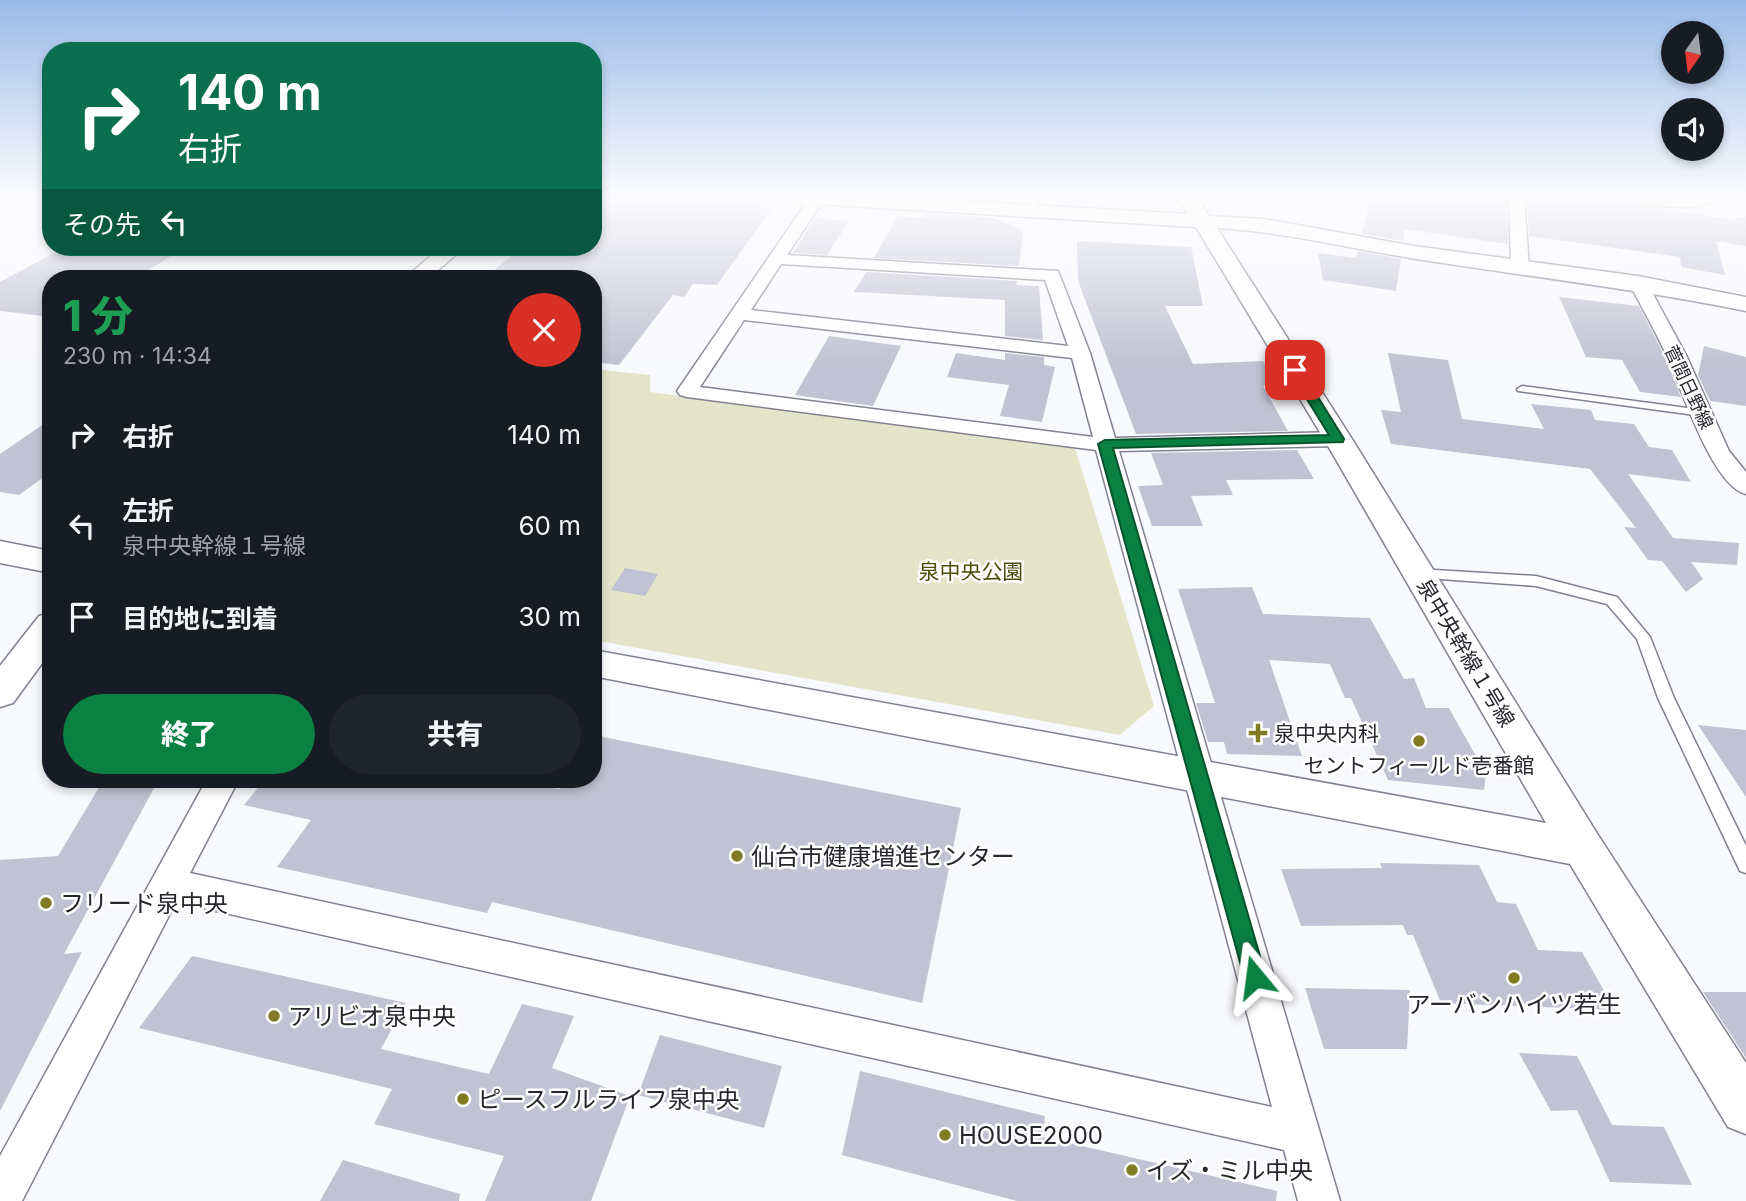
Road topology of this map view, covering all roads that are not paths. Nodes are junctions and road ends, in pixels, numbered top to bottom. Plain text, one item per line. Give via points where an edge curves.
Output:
1 (779, 253) edge
2 (1222, 253) edge
3 (1421, 253) edge
4 (1519, 253) edge
5 (443, 256) edge
6 (776, 258) junction
7 (1520, 267) junction
8 (426, 270) edge
9 (1638, 283) junction
10 (1746, 304) edge
11 (739, 314) junction
12 (1080, 353) junction
13 (1522, 388) dead end
14 (1702, 413) junction
15 (1338, 439) junction
16 (1105, 444) junction
17 (1746, 487) edge
18 (0, 552) edge
19 (42, 560) edge
20 (1418, 574) junction
21 (42, 637) edge
22 (602, 665) edge
23 (0, 693) edge
24 (1198, 776) junction
25 (218, 788) edge
26 (1583, 848) junction
27 (1746, 864) edge
28 (167, 884) junction
29 (1741, 1092) edge
30 (1300, 1133) junction
31 (0, 1199) edge
32 (1319, 1201) edge

1 - 6 street
2 - 15 street, 泉中央幹線１号線
3 - 7 street
4 - 7 street
5 - 8 street
6 - 11 street
6 - 12 street via 1052,275
7 - 9 street
9 - 10 street
9 - 14 street, 菅間日野線
11 - 12 street
11 - 16 street via 687,391
12 - 16 street
13 - 14 lane
14 - 17 street, 菅間日野線 via 1718,453
15 - 16 street
15 - 20 street, 泉中央幹線１号線
16 - 24 street
18 - 19 street
20 - 26 street, 泉中央幹線１号線
20 - 27 lane via 1536,581 1612,600 1643,637
21 - 23 street
22 - 24 street
24 - 26 street
24 - 30 street
25 - 28 street
26 - 29 street, 泉中央幹線１号線
28 - 30 street
28 - 31 street
30 - 32 street

